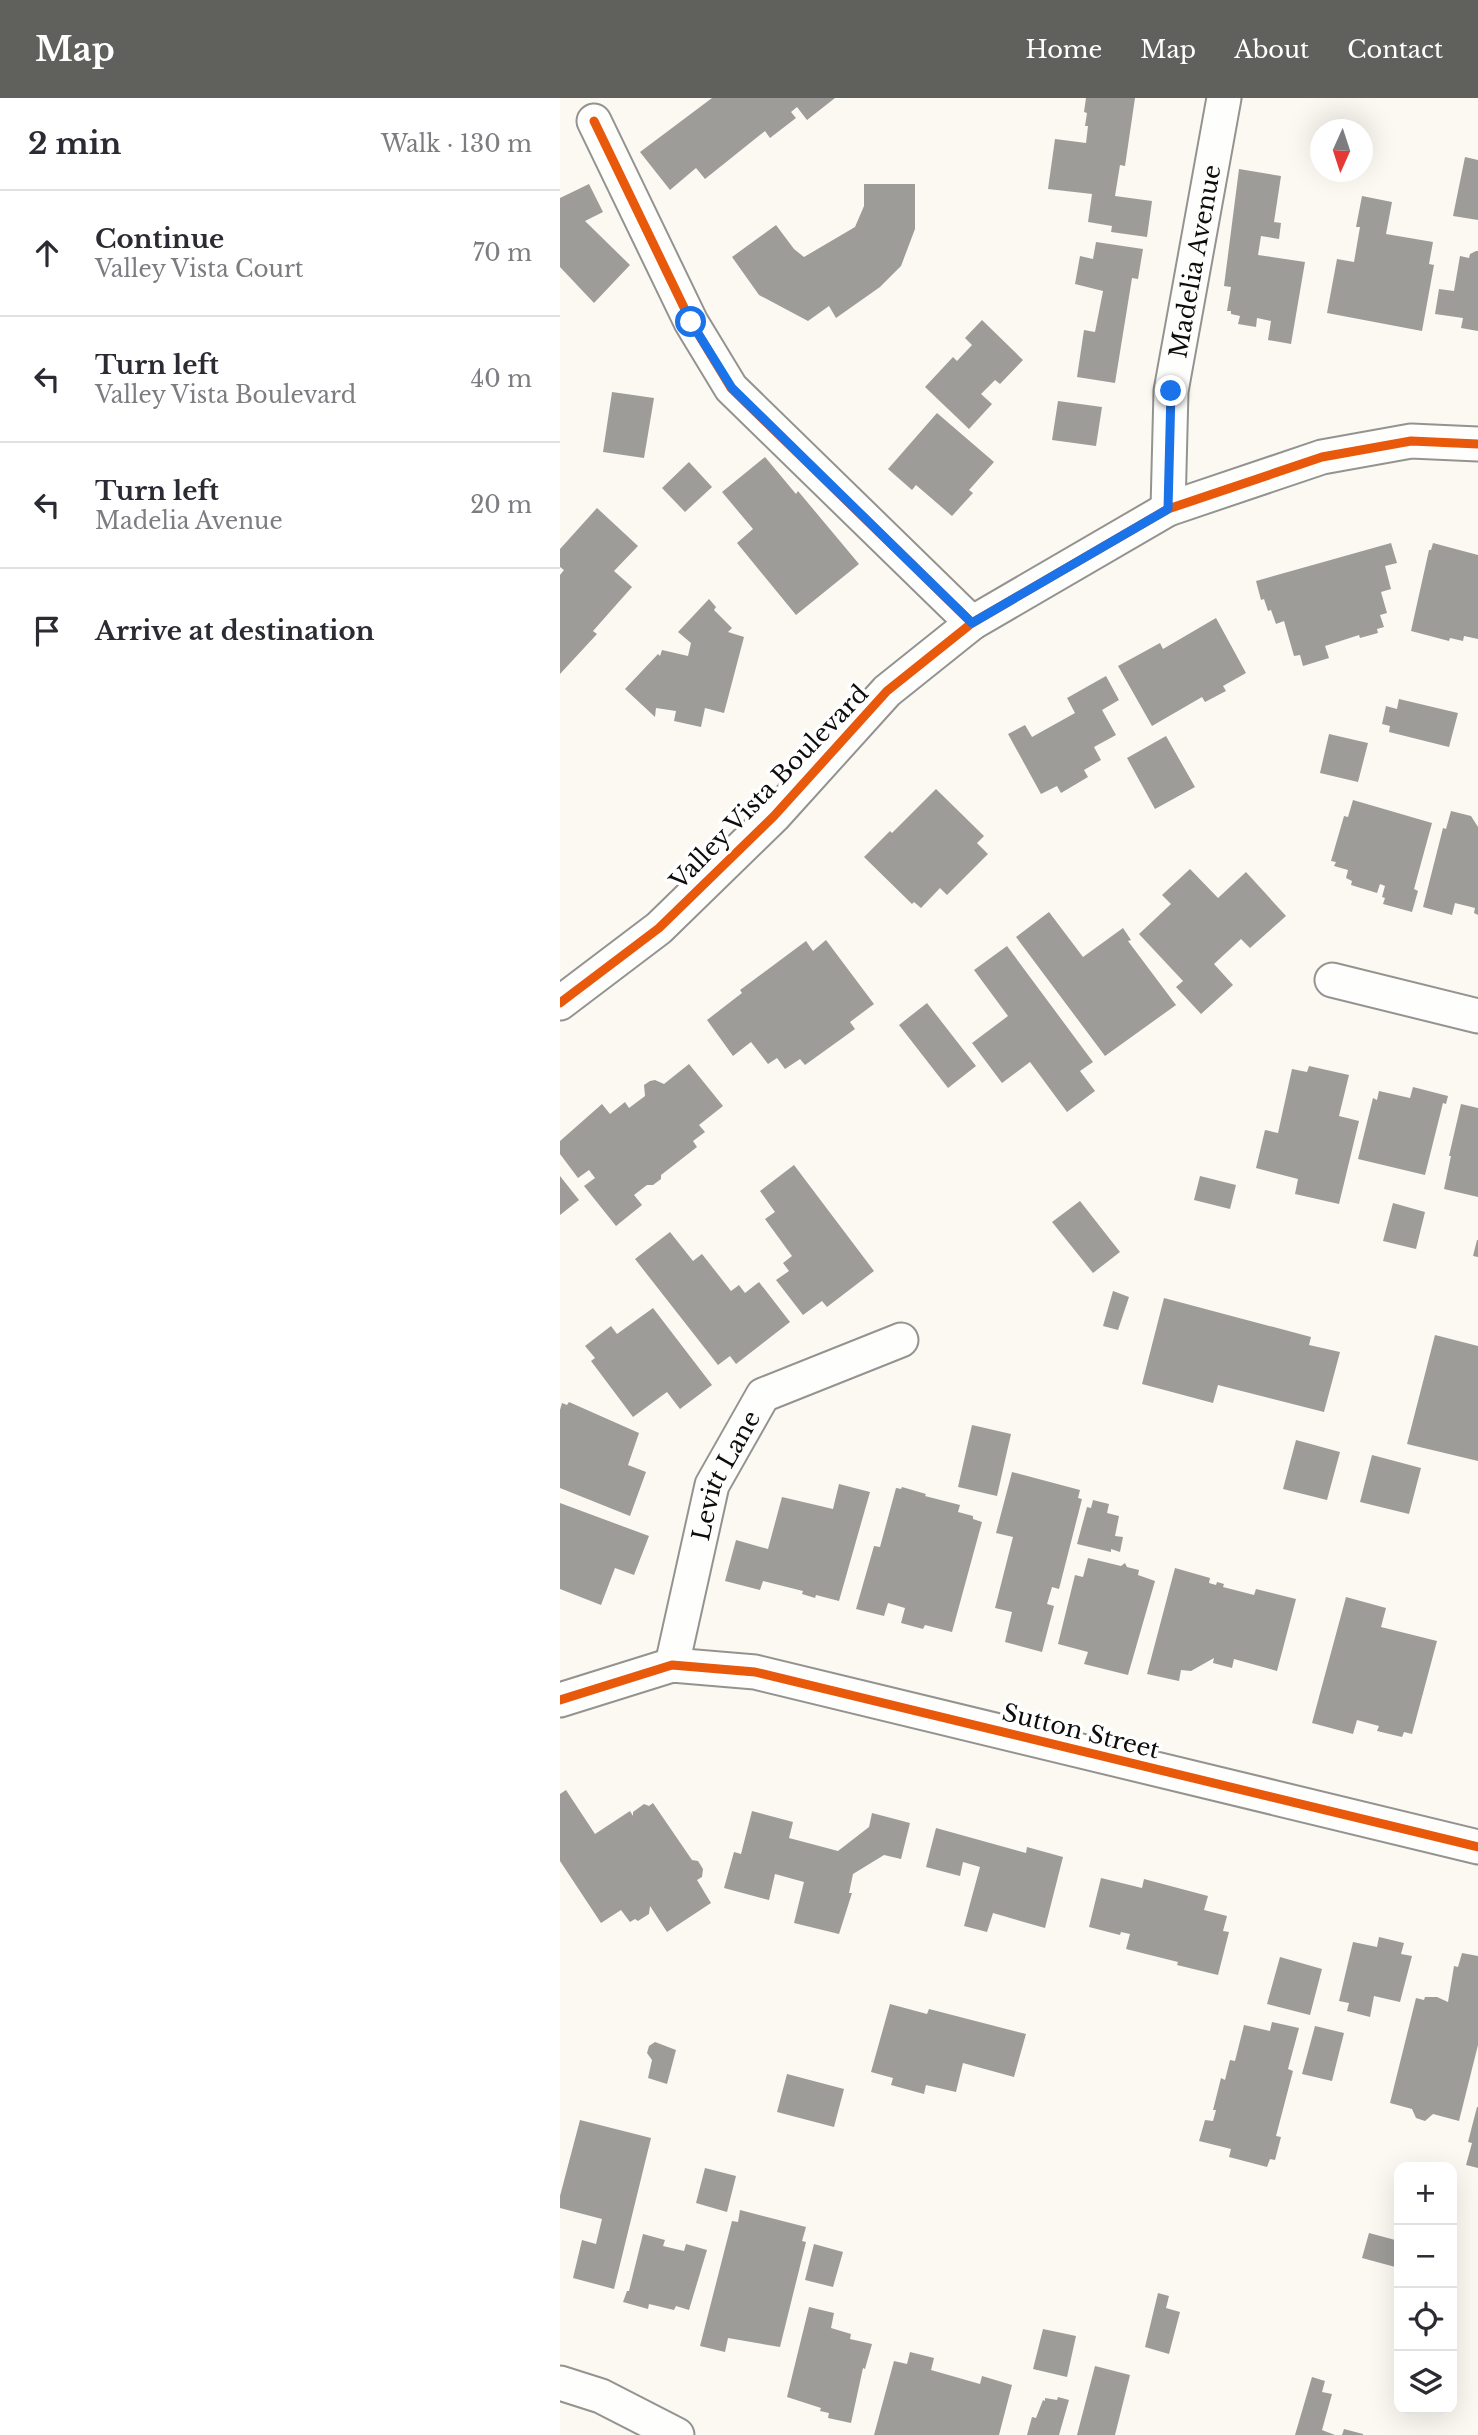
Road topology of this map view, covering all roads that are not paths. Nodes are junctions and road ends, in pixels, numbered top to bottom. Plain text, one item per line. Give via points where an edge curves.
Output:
1 (1224, 98) edge
2 (594, 121) dead end
3 (1478, 444) edge
4 (1168, 509) junction
5 (972, 623) junction
6 (1332, 980) dead end
7 (560, 1003) edge
8 (1478, 1016) edge
9 (901, 1340) dead end
10 (673, 1664) junction
11 (560, 1700) edge
12 (1478, 1847) edge
13 (560, 2383) edge
14 (677, 2435) edge

1 - 4 street, Madelia Avenue via 1171,391
2 - 5 street via 691,322 732,388
3 - 4 street, Valley Vista Boulevard via 1411,441 1322,457
4 - 5 street, Valley Vista Boulevard
5 - 7 street, Valley Vista Boulevard via 887,691 774,816 659,928
6 - 8 street
9 - 10 street, Levitt Lane via 763,1395 712,1485
10 - 11 street
10 - 12 street, Sutton Street via 755,1672
13 - 14 street via 601,2396

